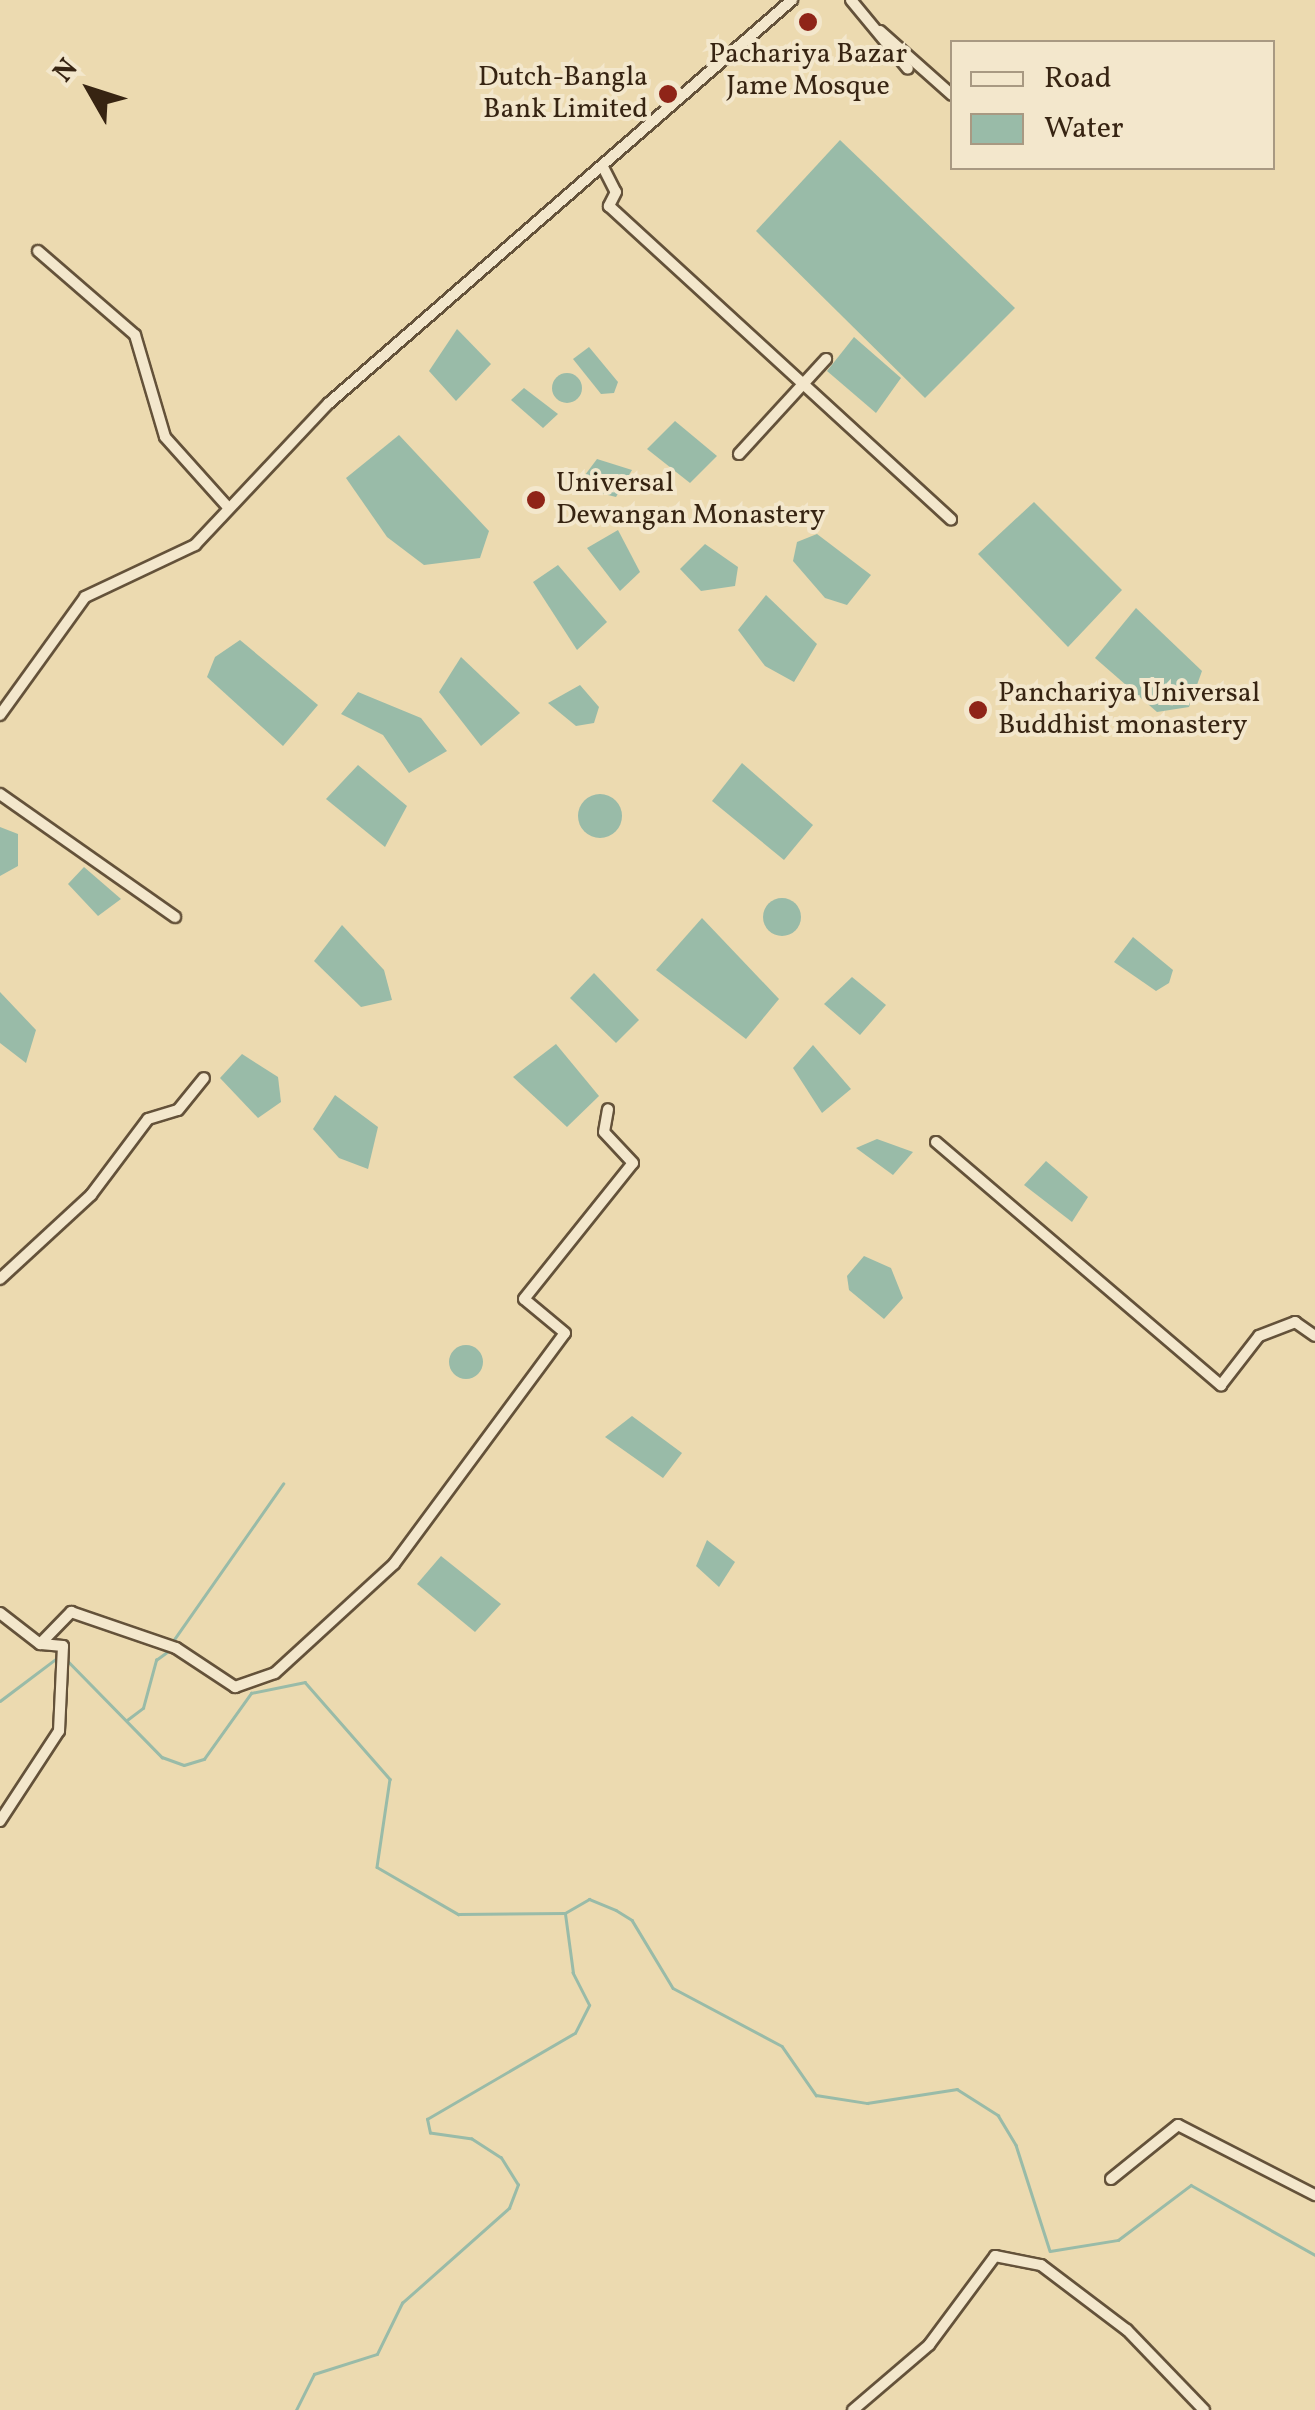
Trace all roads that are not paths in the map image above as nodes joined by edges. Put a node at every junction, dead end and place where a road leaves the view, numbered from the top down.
1 (792, 0) edge
2 (851, 0) edge
3 (880, 31) junction
4 (908, 68) dead end
5 (950, 94) edge
6 (603, 167) junction
7 (38, 251) dead end
8 (826, 360) dead end
9 (807, 384) junction
10 (739, 454) dead end
11 (226, 506) junction
12 (951, 520) dead end
13 (0, 715) edge
14 (0, 794) edge
15 (175, 917) dead end
16 (204, 1078) dead end
17 (608, 1109) dead end
18 (936, 1142) dead end
19 (0, 1278) edge
20 (1315, 1336) edge
21 (0, 1613) edge
22 (40, 1644) junction
23 (0, 1821) edge
24 (1110, 2180) dead end
25 (1315, 2196) edge
26 (853, 2410) edge
27 (1204, 2410) edge

1 - 6 street
2 - 3 street
3 - 4 street
3 - 5 street
6 - 9 street
6 - 11 street
7 - 11 street
8 - 9 street
9 - 10 street
9 - 12 street
11 - 13 street
14 - 15 street
16 - 19 street
17 - 22 street
18 - 20 street
21 - 22 street
22 - 23 street
24 - 25 street
26 - 27 street

